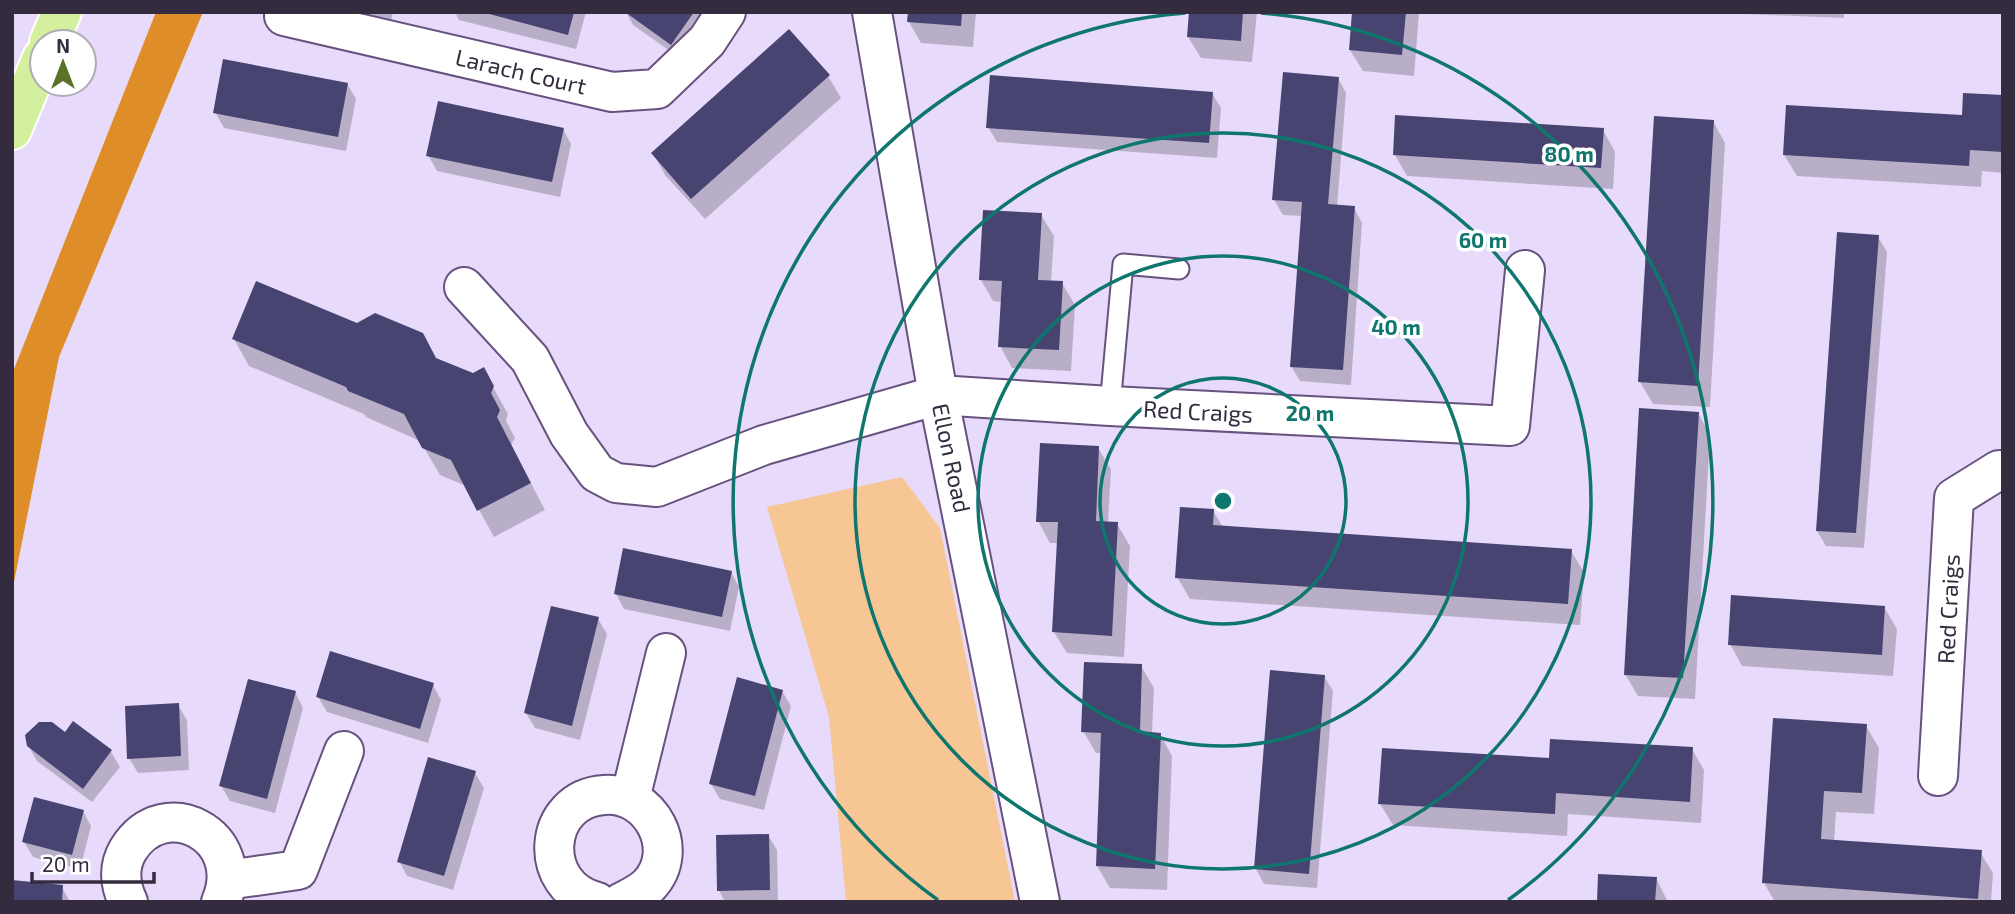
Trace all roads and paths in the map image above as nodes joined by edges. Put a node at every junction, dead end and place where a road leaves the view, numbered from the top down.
1 (726, 12) edge
2 (872, 12) edge
3 (284, 16) dead end
4 (28, 92) edge
5 (12, 130) edge
6 (1179, 269) dead end
7 (1525, 270) dead end
8 (464, 287) dead end
9 (939, 395) junction
10 (1110, 406) junction
11 (2003, 470) edge
12 (666, 653) dead end
13 (344, 751) dead end
14 (1938, 776) dead end
15 (630, 799) junction
16 (224, 891) edge
17 (633, 900) edge
18 (128, 902) edge
19 (597, 902) edge
20 (1040, 902) edge

1 - 3 street, Larach Court
2 - 9 street, Ellon Road
4 - 5 main road
6 - 10 lane
7 - 10 street, Red Craigs
8 - 9 street, Red Craigs
9 - 10 street, Red Craigs
9 - 20 street, Ellon Road
11 - 14 street, Red Craigs
12 - 15 street
13 - 16 street
15 - 17 street
15 - 19 street
16 - 18 street

